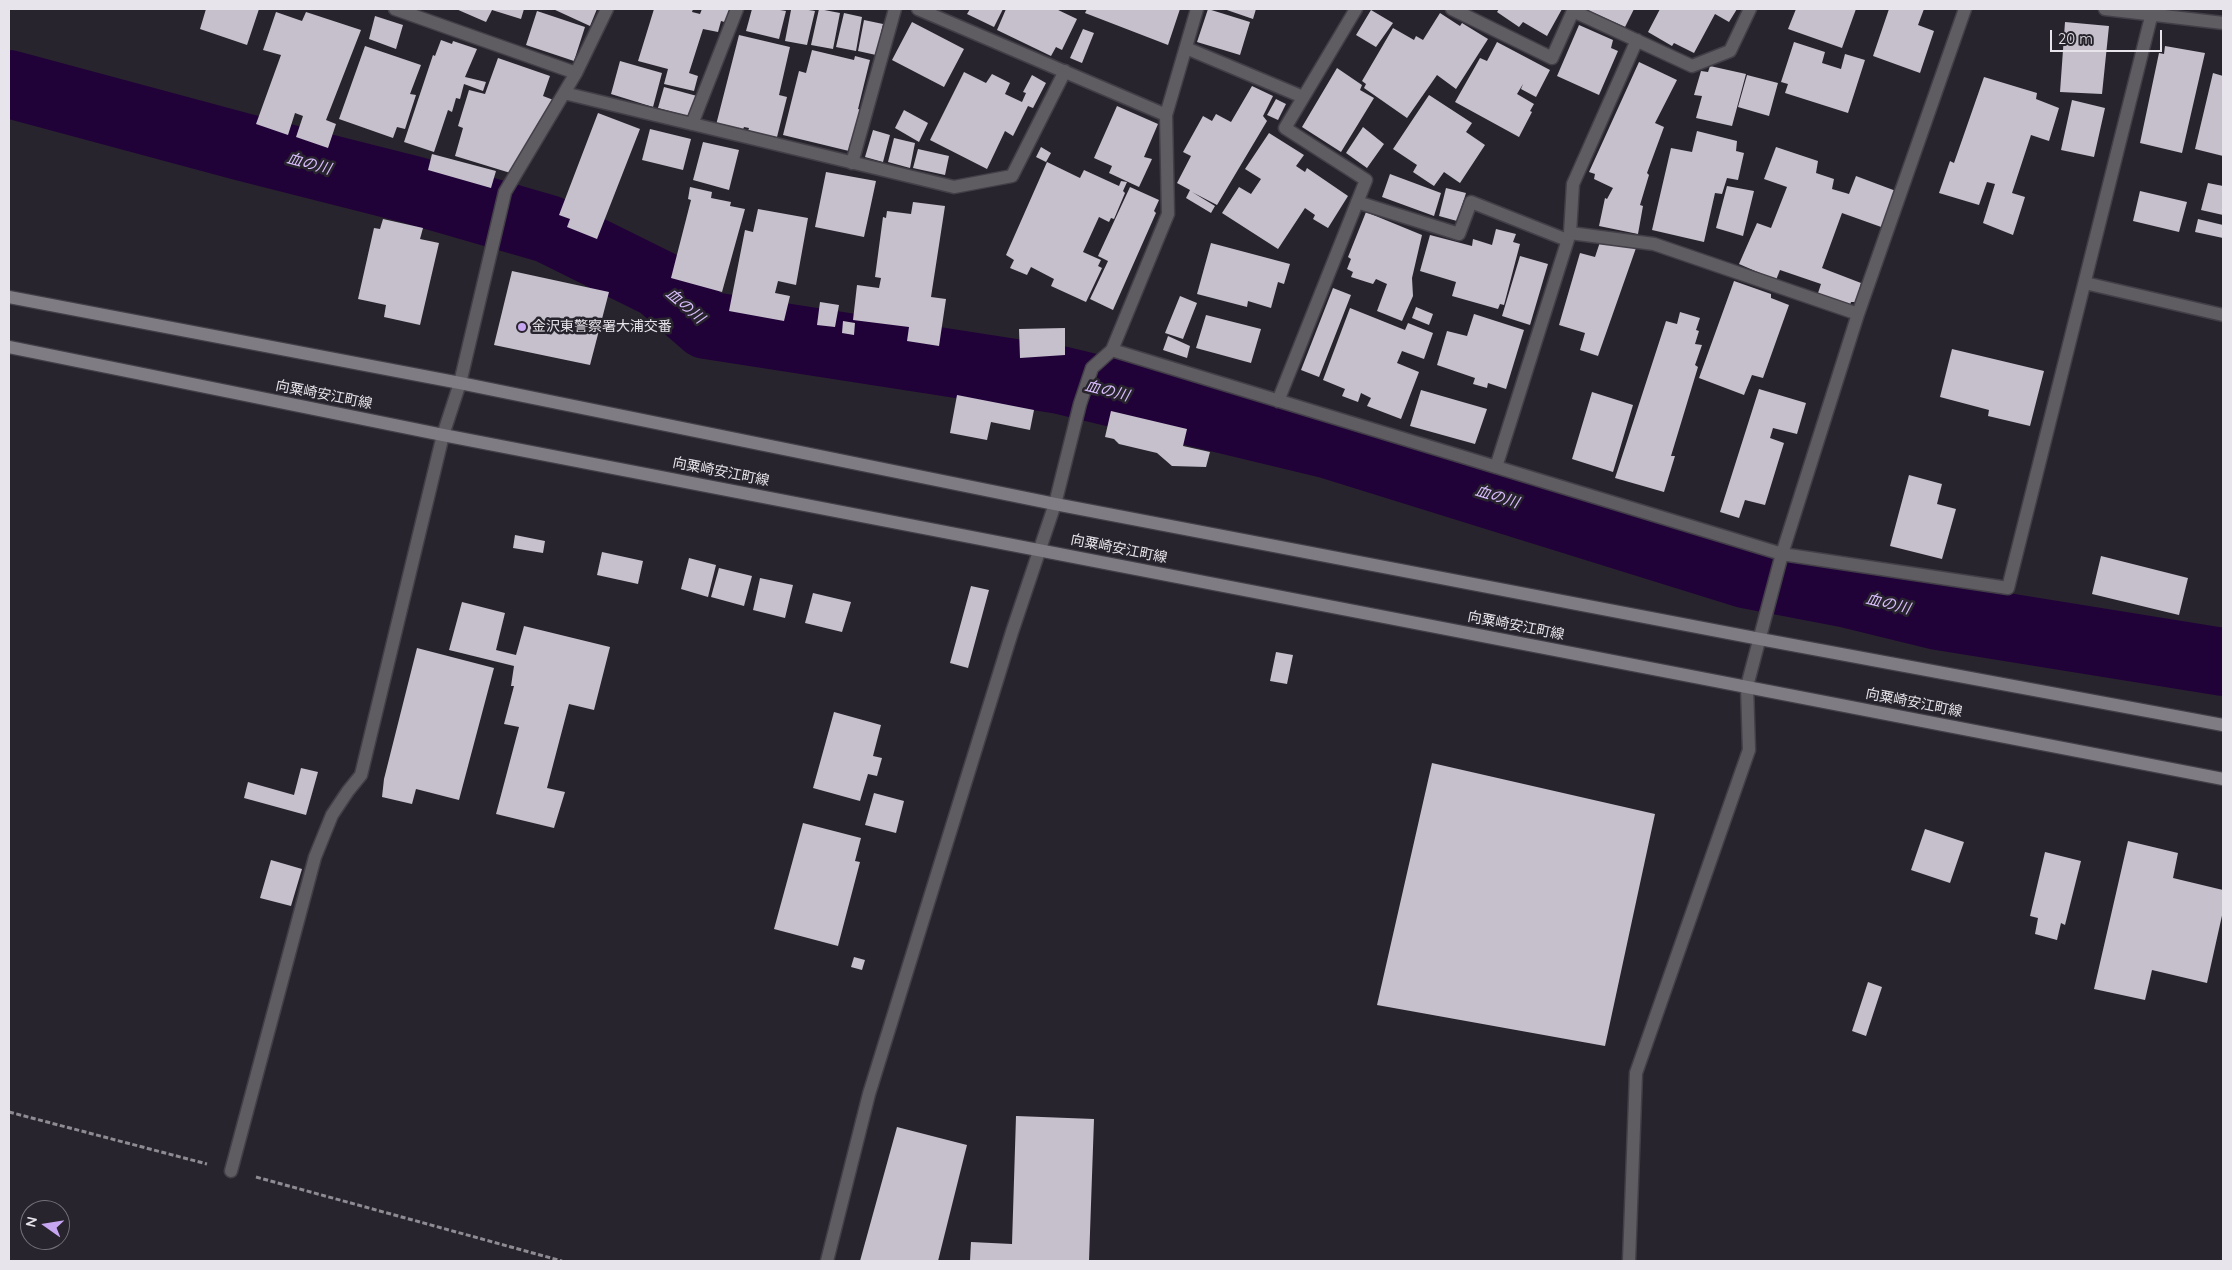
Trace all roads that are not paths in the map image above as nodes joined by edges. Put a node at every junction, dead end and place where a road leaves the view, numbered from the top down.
1 (395, 9) edge
2 (607, 9) edge
3 (737, 9) edge
4 (895, 9) edge
5 (918, 9) edge
6 (1197, 9) edge
7 (1356, 9) edge
8 (1452, 9) edge
9 (1750, 9) edge
10 (1965, 9) edge
11 (2105, 9) edge
12 (2153, 12) edge
13 (418, 13) edge
14 (2223, 23) edge
15 (1637, 40) junction
16 (1186, 48) junction
17 (1064, 71) junction
18 (576, 73) junction
19 (564, 93) junction
20 (1303, 97) junction
21 (1166, 115) junction
22 (692, 124) junction
23 (852, 163) junction
24 (1357, 202) junction
25 (1568, 237) junction
26 (2085, 283) junction
27 (9, 297) edge
28 (1858, 314) junction
29 (2223, 315) edge
30 (9, 347) edge
31 (1112, 350) junction
32 (460, 383) junction
33 (1278, 401) junction
34 (443, 435) junction
35 (1496, 467) junction
36 (1055, 504) junction
37 (1040, 549) junction
38 (1782, 555) junction
39 (1760, 638) junction
40 (1748, 686) junction
41 (2223, 725) edge
42 (2223, 779) edge
43 (231, 1170) road end
44 (827, 1261) edge
45 (1628, 1261) edge

1 - 13 street
2 - 18 street
3 - 22 street
4 - 23 street
5 - 17 street
6 - 16 street
7 - 20 street
8 - 15 street
9 - 15 street
10 - 28 street
11 - 12 street
12 - 14 street
12 - 26 street
13 - 18 street
15 - 25 street
16 - 20 street
16 - 21 street
17 - 21 street
17 - 23 street
18 - 19 street
19 - 22 street
19 - 32 street
20 - 24 street
21 - 31 street
22 - 23 street
24 - 25 street
24 - 33 street
25 - 28 street
25 - 35 street
26 - 29 street
26 - 38 street
27 - 32 main road
28 - 38 street
30 - 34 main road, 向粟崎安江町線
31 - 33 street
31 - 36 street
32 - 34 street
32 - 36 main road
33 - 35 street
34 - 37 main road, 向粟崎安江町線
34 - 43 street
35 - 38 street
36 - 37 street
36 - 39 main road
37 - 40 main road, 向粟崎安江町線
37 - 44 street
38 - 39 street
39 - 40 street
39 - 41 main road
40 - 42 main road, 向粟崎安江町線
40 - 45 street

